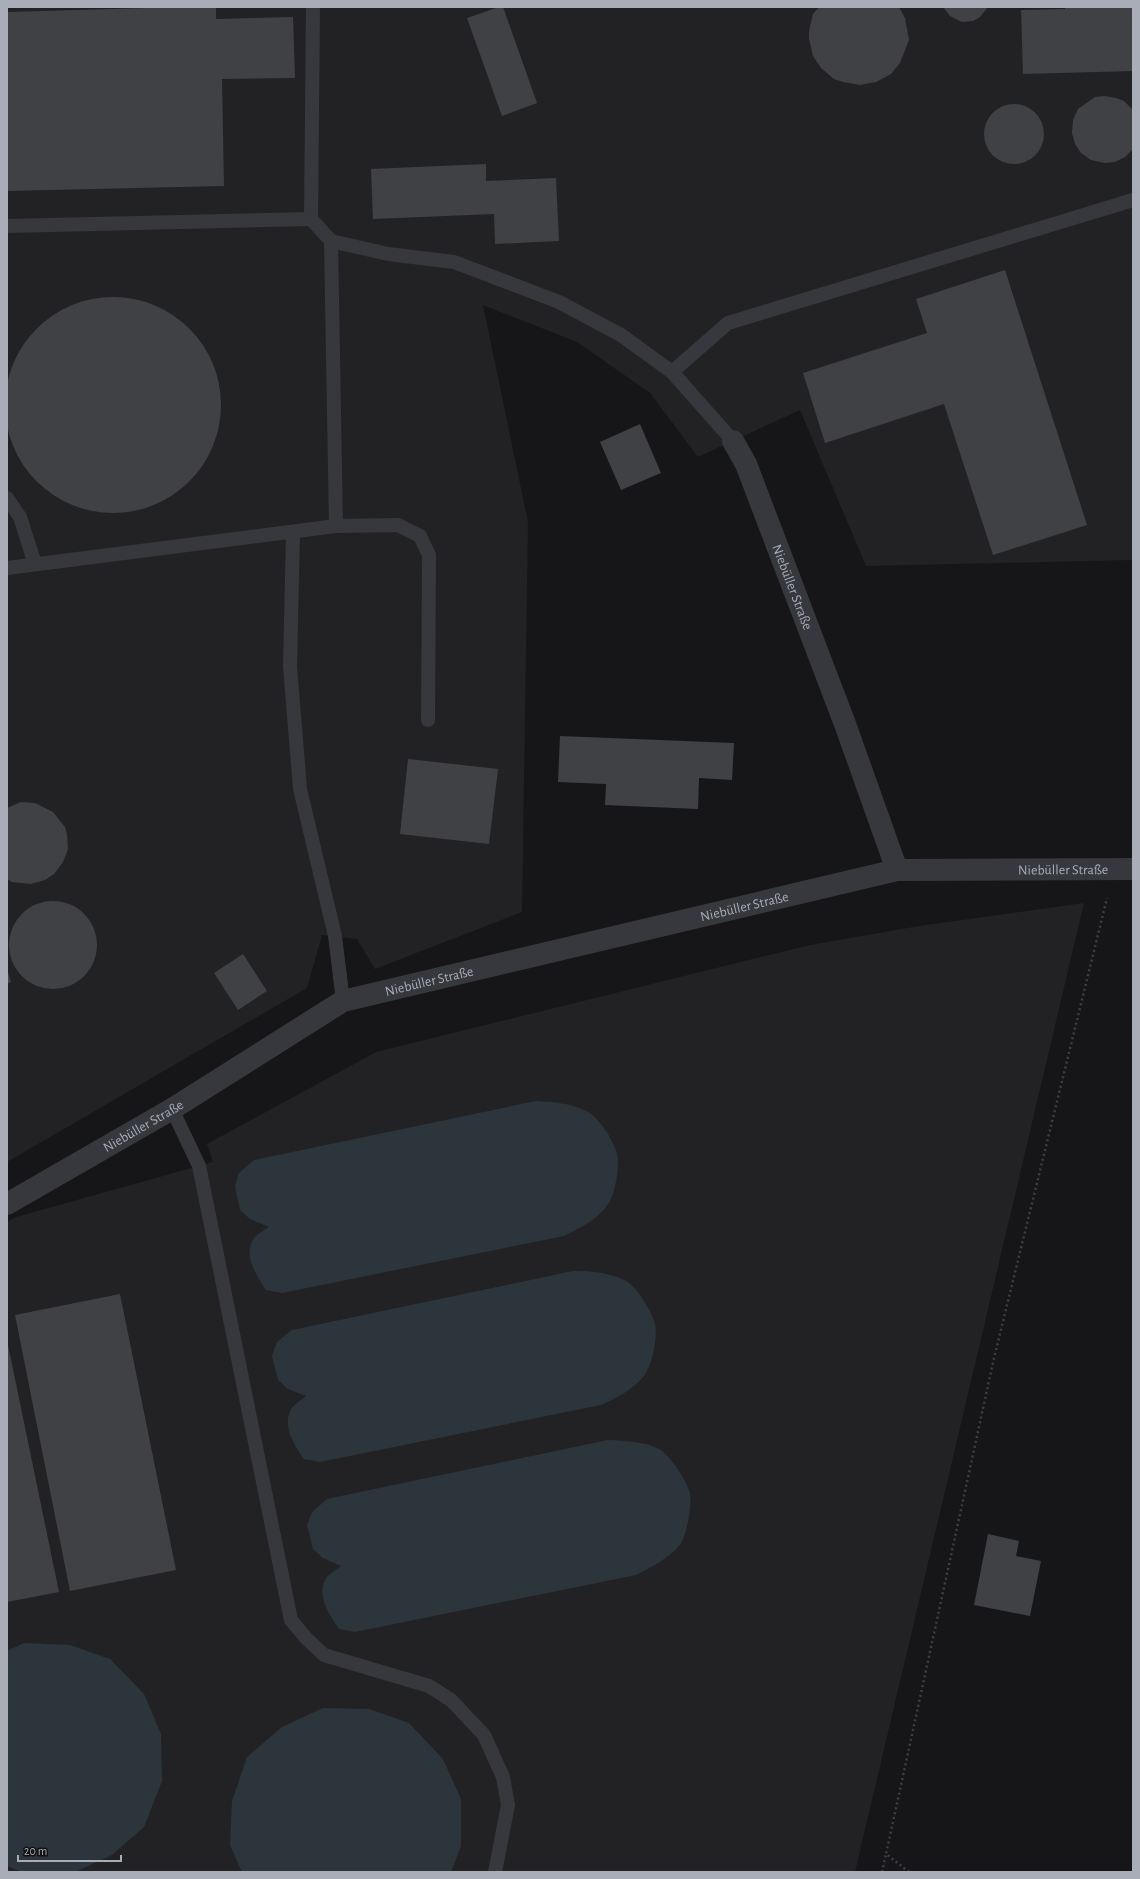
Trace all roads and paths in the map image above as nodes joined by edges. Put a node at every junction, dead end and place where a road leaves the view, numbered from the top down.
1 (313, 7) edge
2 (1133, 200) edge
3 (311, 219) junction
4 (7, 226) edge
5 (331, 241) junction
6 (672, 372) junction
7 (733, 442) joint
8 (7, 498) edge
9 (336, 526) junction
10 (293, 532) junction
11 (35, 564) junction
12 (7, 568) edge
13 (428, 720) dead end
14 (1124, 869) edge
15 (897, 870) junction
16 (343, 1001) junction
17 (172, 1108) junction
18 (7, 1204) edge
19 (886, 1854) junction
20 (494, 1872) edge
21 (882, 1872) edge
22 (909, 1872) edge

1 - 3 lane
2 - 6 lane
3 - 4 lane
3 - 5 lane
5 - 6 lane
5 - 9 lane
6 - 7 lane
7 - 15 street, Niebüller Straße
8 - 11 lane
9 - 10 lane
9 - 13 lane
10 - 11 lane
10 - 16 lane
11 - 12 lane
14 - 15 street, Niebüller Straße
14 - 19 path
15 - 16 street, Niebüller Straße
16 - 17 street, Niebüller Straße
17 - 18 street, Niebüller Straße
17 - 20 lane
19 - 21 path
19 - 22 path

